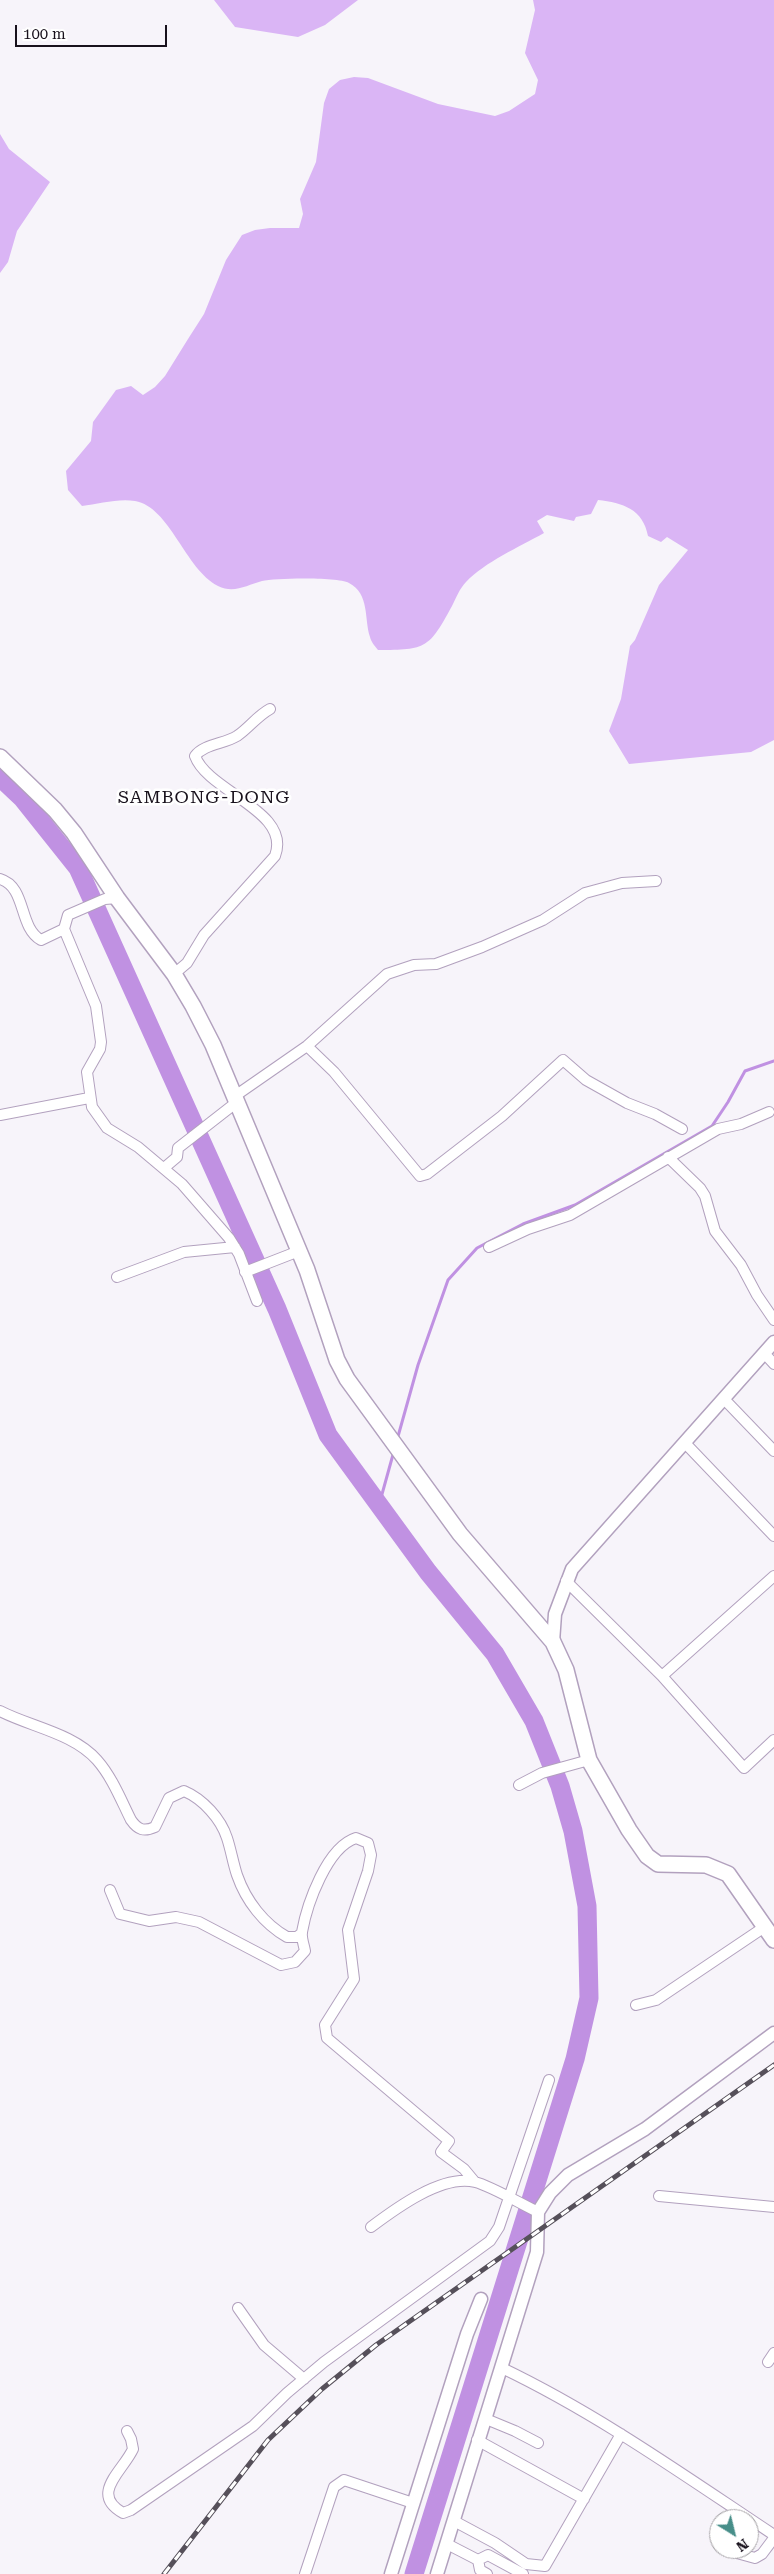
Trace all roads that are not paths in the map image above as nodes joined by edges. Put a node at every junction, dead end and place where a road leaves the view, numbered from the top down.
1 (270, 709) dead end
2 (0, 757) edge
3 (0, 880) edge
4 (656, 881) dead end
5 (111, 899) junction
6 (64, 929) junction
7 (174, 974) junction
8 (307, 1046) junction
9 (89, 1098) junction
10 (236, 1099) junction
11 (769, 1112) dead end
12 (0, 1114) edge
13 (682, 1129) dead end
14 (668, 1157) junction
15 (164, 1168) junction
16 (235, 1247) junction
17 (489, 1247) dead end
18 (299, 1251) junction
19 (247, 1272) junction
20 (117, 1277) dead end
21 (257, 1302) dead end
22 (774, 1320) edge
23 (774, 1342) edge
24 (764, 1353) junction
25 (774, 1364) edge
26 (724, 1399) junction
27 (684, 1442) junction
28 (774, 1452) edge
29 (774, 1536) edge
30 (774, 1576) edge
31 (566, 1581) junction
32 (553, 1642) junction
33 (662, 1676) junction
34 (0, 1711) edge
35 (774, 1740) edge
36 (590, 1760) junction
37 (519, 1785) dead end
38 (110, 1890) dead end
39 (770, 1923) edge
40 (302, 1932) junction
41 (774, 1940) edge
42 (636, 2004) dead end
43 (774, 2034) edge
44 (549, 2080) dead end
45 (474, 2181) junction
46 (659, 2196) dead end
47 (511, 2199) junction
48 (774, 2207) edge
49 (534, 2210) junction
50 (371, 2227) dead end
51 (481, 2299) dead end
52 (238, 2308) dead end
53 (502, 2368) junction
54 (304, 2379) junction
55 (486, 2419) junction
56 (127, 2431) dead end
57 (621, 2434) junction
58 (477, 2440) junction
59 (538, 2443) dead end
60 (584, 2499) junction
61 (414, 2503) junction
62 (454, 2521) junction
63 (774, 2537) edge
64 (447, 2544) junction
65 (759, 2556) edge
66 (478, 2560) junction
67 (305, 2574) edge
68 (391, 2574) edge
69 (437, 2574) edge
70 (487, 2574) edge
71 (523, 2574) edge

1 - 7 street
2 - 5 main road
3 - 6 street
4 - 8 street
5 - 6 street
5 - 7 main road
6 - 9 street
7 - 10 main road
8 - 10 street
8 - 13 street
9 - 12 street
9 - 15 street
10 - 15 street
10 - 18 main road
11 - 14 street
14 - 17 street
14 - 22 street
15 - 16 street
16 - 19 street
16 - 20 street
18 - 19 street
18 - 32 main road
19 - 21 street
23 - 24 street
24 - 25 street
24 - 26 street
26 - 27 street
26 - 28 street
27 - 29 street
27 - 31 street
30 - 33 street
31 - 32 street
31 - 33 street
32 - 36 main road
33 - 35 street
34 - 40 street
36 - 37 street
36 - 39 main road
38 - 40 street
39 - 41 main road
39 - 42 street
40 - 45 street
43 - 49 street
44 - 47 street
45 - 47 street
45 - 50 street
46 - 48 street
47 - 49 street
47 - 54 street
49 - 53 street
51 - 61 street
52 - 54 street
53 - 55 street
53 - 57 street
54 - 56 street
55 - 58 street
55 - 59 street
57 - 60 street
57 - 63 street
58 - 60 street
58 - 62 street
60 - 62 street
61 - 67 street
61 - 68 street
62 - 64 street
63 - 65 street
64 - 66 street
64 - 69 street
66 - 70 street
66 - 71 street

